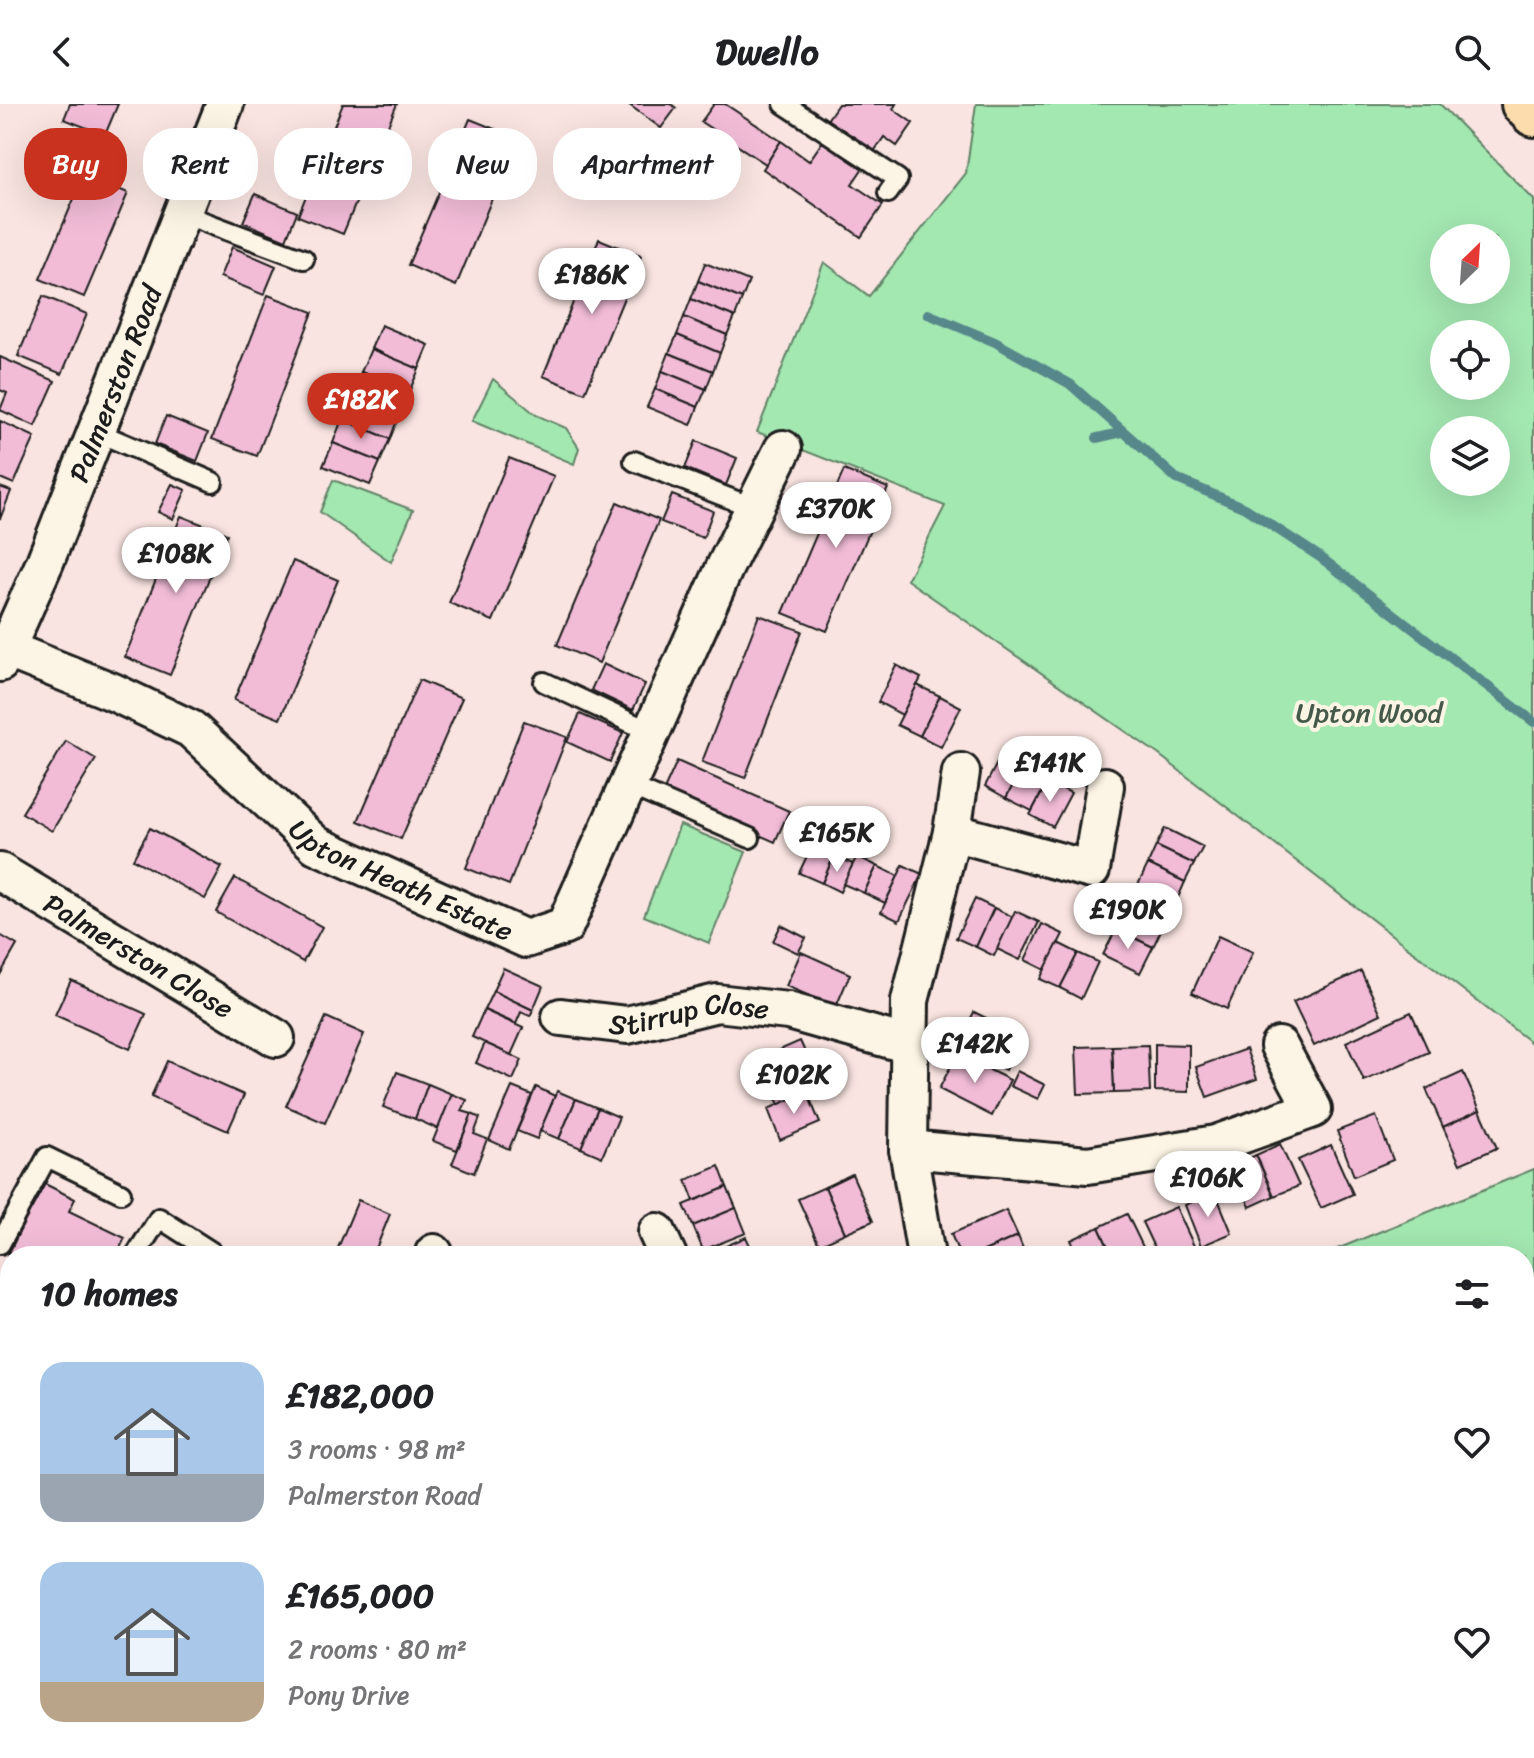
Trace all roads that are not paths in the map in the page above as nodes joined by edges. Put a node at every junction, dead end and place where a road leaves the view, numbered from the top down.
1 (225, 104) edge
2 (784, 104) edge
3 (1524, 104) edge
4 (1534, 114) edge
5 (888, 193) dead end
6 (183, 214) junction
7 (304, 259) dead end
8 (97, 432) junction
9 (783, 449) dead end
10 (634, 461) dead end
11 (213, 482) dead end
12 (754, 508) junction
13 (3, 656) edge
14 (544, 682) dead end
15 (651, 732) junction
16 (961, 772) dead end
17 (628, 785) junction
18 (1105, 786) dead end
19 (952, 832) junction
20 (750, 838) dead end
21 (0, 872) edge
22 (561, 1017) dead end
23 (276, 1038) dead end
24 (909, 1045) junction
25 (1279, 1046) dead end
26 (908, 1149) junction
27 (121, 1193) dead end
28 (0, 1244) edge
29 (141, 1246) edge
30 (203, 1246) edge
31 (924, 1246) edge

1 - 6 street, Palmerston Road
2 - 5 lane
3 - 4 highway
6 - 7 lane
6 - 8 street, Palmerston Road
8 - 11 lane
8 - 13 street, Palmerston Road
9 - 12 street, Upton Heath Estate
10 - 12 lane
12 - 15 street, Upton Heath Estate
13 - 17 street, Upton Heath Estate
14 - 15 lane
15 - 17 street, Upton Heath Estate
16 - 19 street
17 - 20 lane
18 - 19 street
19 - 24 street
21 - 23 street, Palmerston Close
22 - 24 street, Stirrup Close
24 - 26 street
25 - 26 street
26 - 31 street
27 - 28 lane
29 - 30 lane

